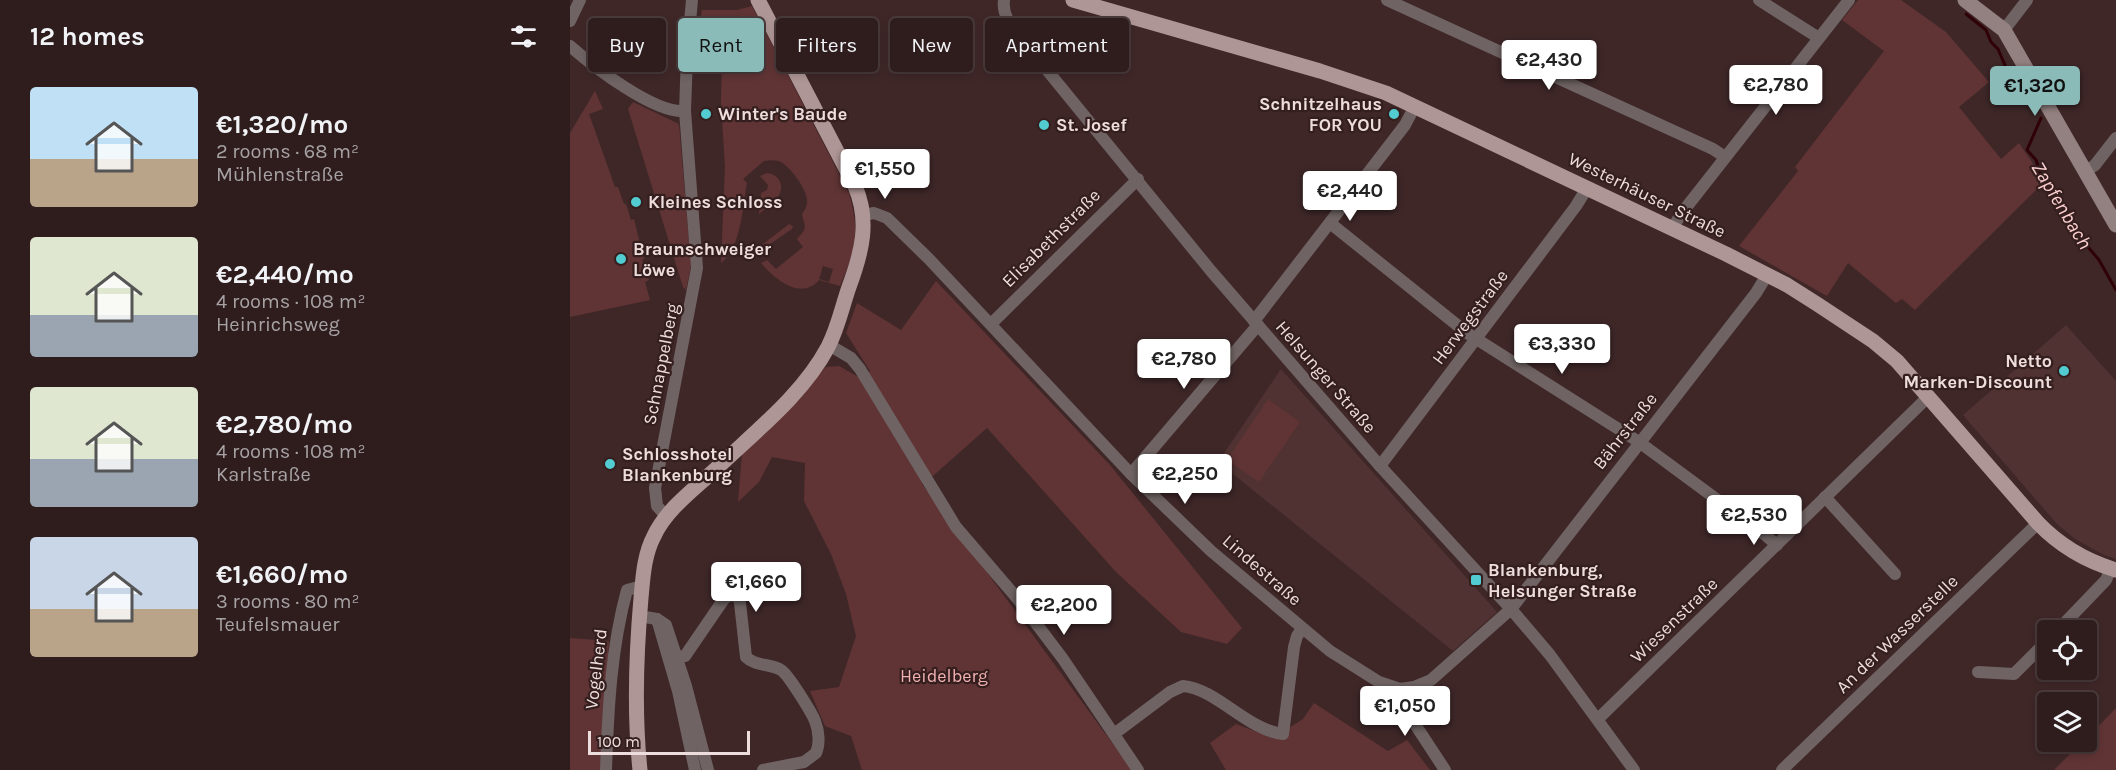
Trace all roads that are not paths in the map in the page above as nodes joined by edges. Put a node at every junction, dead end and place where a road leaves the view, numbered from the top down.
1 (580, 0) edge
2 (693, 0) edge
3 (758, 0) edge
4 (1004, 0) edge
5 (1073, 0) edge
6 (1387, 0) edge
7 (1760, 0) edge
8 (1849, 0) edge
9 (1965, 0) edge
10 (2028, 0) edge
11 (570, 21) edge
12 (2004, 30) junction
13 (1819, 38) junction
14 (570, 46) edge
15 (1415, 106) junction
16 (685, 111) junction
17 (2116, 138) edge
18 (1725, 157) junction
19 (2085, 172) junction
20 (1138, 179) junction
21 (1587, 188) junction
22 (863, 215) junction
23 (1330, 223) junction
24 (2116, 225) edge
25 (1672, 229) junction
26 (1767, 275) junction
27 (1256, 323) junction
28 (991, 324) junction
29 (1476, 339) junction
30 (829, 345) junction
31 (1929, 396) junction
32 (1639, 442) junction
33 (1380, 466) junction
34 (1131, 474) junction
35 (1825, 497) junction
36 (666, 516) junction
37 (2038, 523) junction
38 (1777, 545) junction
39 (2113, 569) edge
40 (1895, 574) dead end
41 (642, 586) junction
42 (1511, 609) junction
43 (639, 616) junction
44 (657, 619) junction
45 (2068, 620) edge
46 (1302, 629) junction
47 (2037, 651) edge
48 (678, 657) junction
49 (1978, 672) dead end
50 (1400, 690) junction
51 (1598, 719) junction
52 (1114, 734) junction
53 (606, 770) edge
54 (640, 770) edge
55 (695, 770) edge
56 (708, 770) edge
57 (763, 770) edge
58 (1138, 770) edge
59 (1445, 770) edge
60 (1634, 770) edge
61 (1782, 770) edge

1 - 11 street
2 - 16 street, Schnappelberg
3 - 22 main road
4 - 20 street, Helsunger Straße
5 - 15 main road, Westerhäuser Straße
6 - 18 street
7 - 13 street
8 - 13 street
9 - 12 street
10 - 12 street
12 - 19 street
13 - 18 street
14 - 16 street
15 - 21 main road, Westerhäuser Straße
15 - 23 street
16 - 36 street, Schnappelberg
17 - 19 street
18 - 25 street
19 - 24 street
20 - 27 street, Helsunger Straße
20 - 28 street, Elisabethstraße
21 - 25 main road, Westerhäuser Straße
21 - 29 street, Herwegstraße
22 - 28 street, Lindestraße
22 - 30 main road
23 - 27 street
23 - 29 street
25 - 26 main road, Westerhäuser Straße
26 - 31 main road, Westerhäuser Straße
26 - 32 street, Bährstraße
27 - 33 street, Helsunger Straße
27 - 34 street
28 - 34 street, Lindestraße
29 - 32 street
29 - 33 street, Herwegstraße
30 - 36 main road
30 - 52 street
31 - 35 street, Wiesenstraße
31 - 37 main road, Westerhäuser Straße
32 - 38 street
32 - 42 street, Bährstraße
33 - 42 street, Helsunger Straße
34 - 46 street, Lindestraße
35 - 38 street, Wiesenstraße
35 - 40 street
36 - 41 main road
37 - 39 main road, Westerhäuser Straße
37 - 61 street, An der Wasserstelle
38 - 51 street, Wiesenstraße
39 - 45 street
41 - 43 main road
41 - 53 street, Vogelherd
42 - 50 street
42 - 51 street, Helsunger Straße
43 - 44 street
43 - 54 main road
44 - 48 street
44 - 55 street
46 - 50 street, Lindestraße
46 - 52 street
47 - 49 street
48 - 56 street
48 - 57 street
50 - 59 street
51 - 60 street, Helsunger Straße
52 - 58 street

